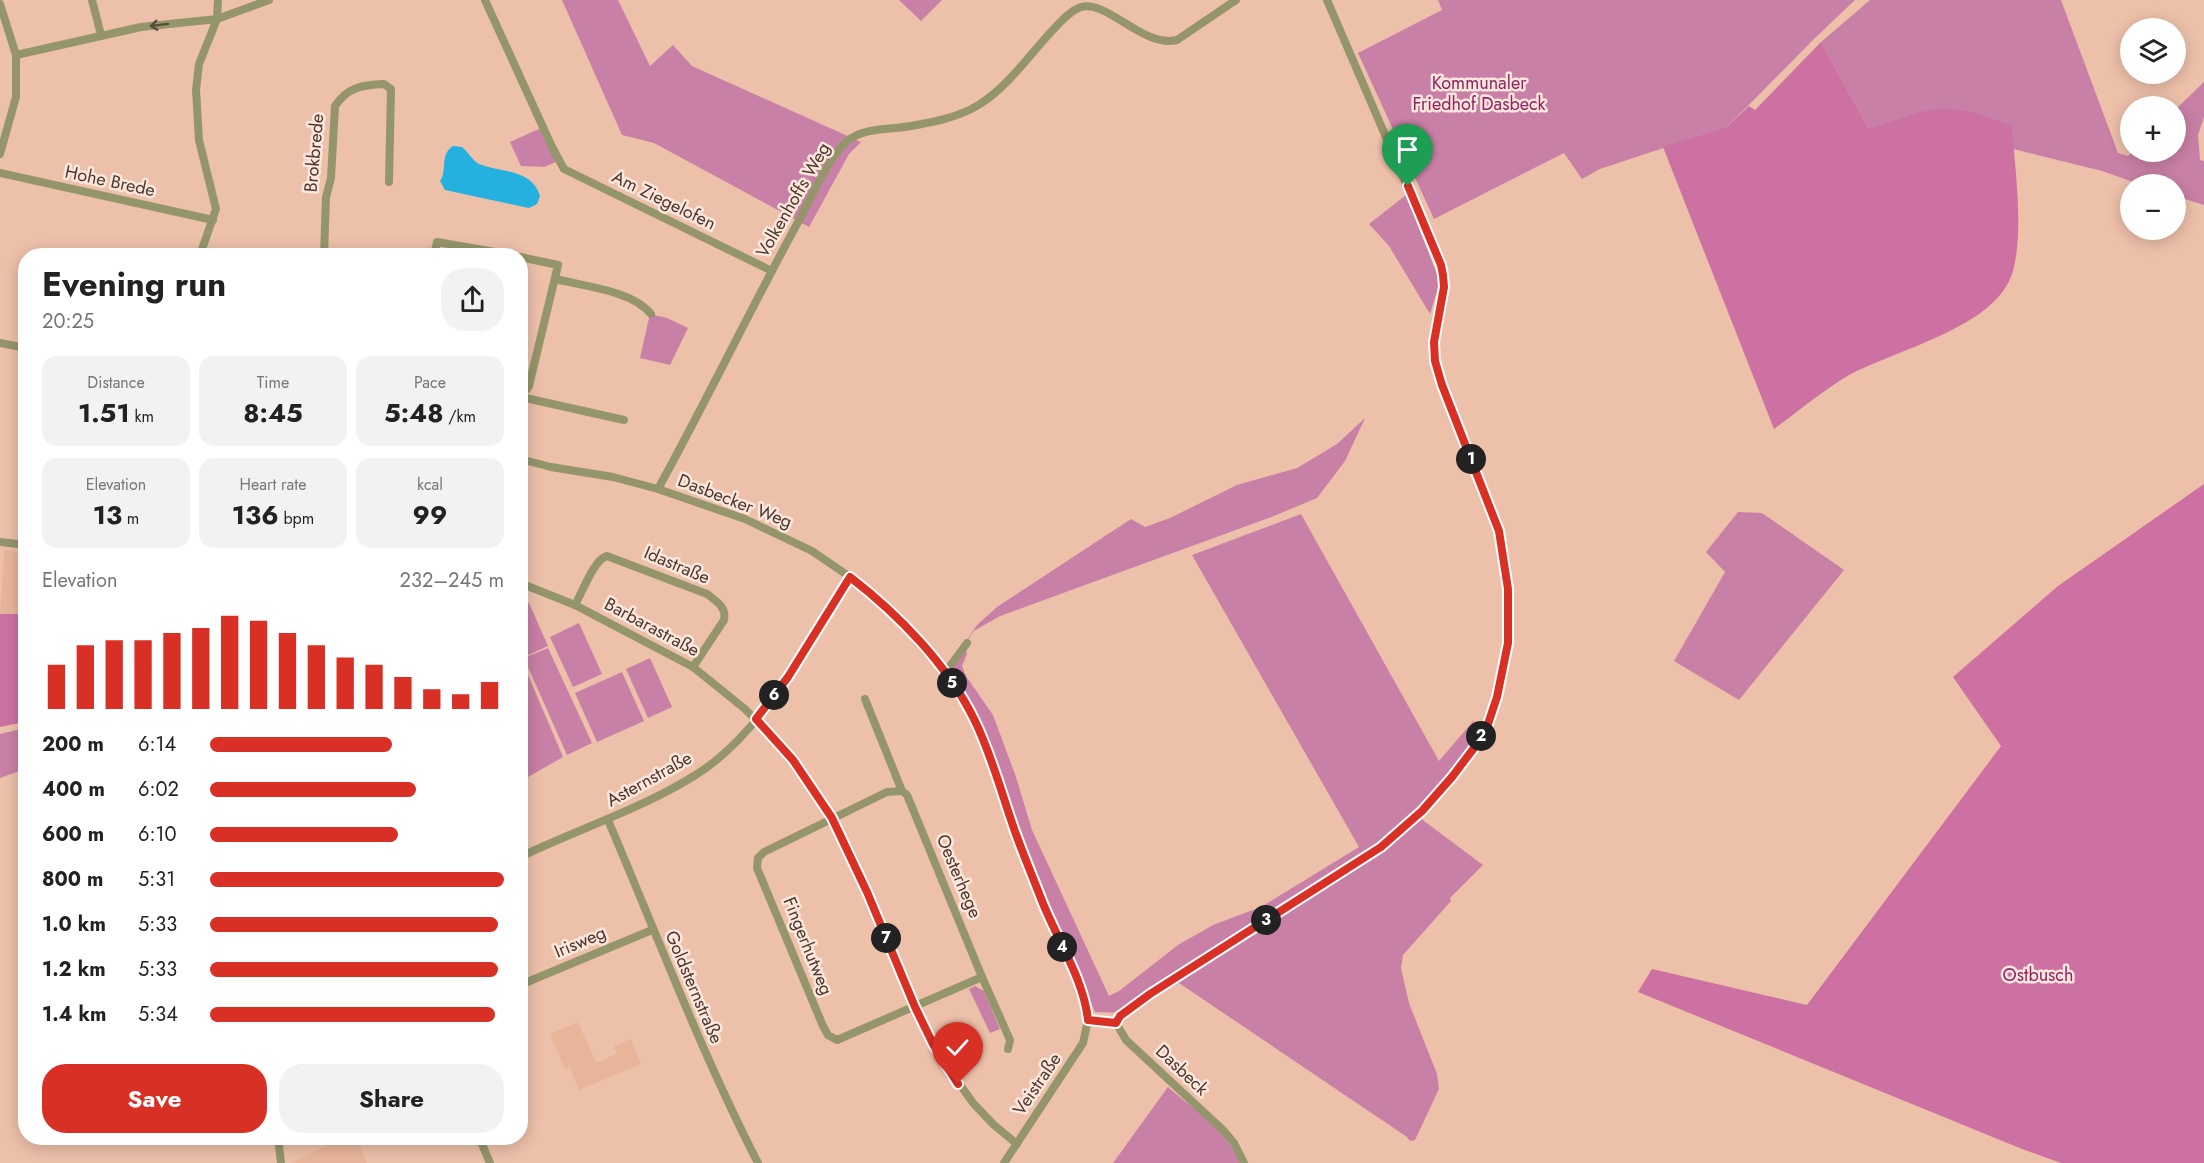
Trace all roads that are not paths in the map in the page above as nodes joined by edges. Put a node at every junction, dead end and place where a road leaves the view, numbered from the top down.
1 (92, 0) edge
2 (218, 0) edge
3 (269, 0) edge
4 (485, 0) edge
5 (1236, 0) edge
6 (1327, 0) edge
7 (0, 4) edge
8 (217, 19) junction
9 (101, 35) junction
10 (16, 55) junction
11 (0, 154) edge
12 (0, 173) edge
13 (389, 182) dead end
14 (213, 220) junction
15 (205, 248) edge
16 (324, 248) edge
17 (436, 248) edge
18 (474, 248) edge
19 (528, 259) edge
20 (772, 271) junction
21 (555, 279) junction
22 (651, 314) dead end
23 (0, 343) edge
24 (18, 346) edge
25 (528, 387) edge
26 (528, 399) edge
27 (624, 420) dead end
28 (528, 461) edge
29 (658, 489) junction
30 (0, 542) edge
31 (18, 544) edge
32 (850, 577) junction
33 (528, 586) edge
34 (575, 605) junction
35 (967, 643) dead end
36 (693, 667) junction
37 (945, 673) junction
38 (864, 699) dead end
39 (756, 719) junction
40 (902, 791) junction
41 (832, 818) junction
42 (608, 820) junction
43 (528, 854) edge
44 (652, 930) junction
45 (982, 977) junction
46 (528, 983) edge
47 (915, 1007) junction
48 (1088, 1020) junction
49 (1116, 1023) junction
50 (1008, 1049) dead end
51 (1017, 1144) junction
52 (279, 1145) edge
53 (482, 1145) edge
54 (281, 1163) edge
55 (490, 1163) edge
56 (758, 1163) edge
57 (1004, 1163) edge
58 (1244, 1163) edge

1 - 9 street
2 - 8 street
3 - 8 street
4 - 20 street, Am Ziegelofen
5 - 20 street, Volkenhoffs Weg
6 - 49 street
7 - 10 street
8 -> 9 street
8 - 14 street
9 - 10 street
10 - 11 street
12 - 14 street, Hohe Brede
13 - 16 street, Brokbrede
14 - 15 street
17 - 18 street
19 - 21 street
20 - 29 street, Volkenhoffs Weg
21 - 22 street
21 - 25 street
23 - 24 street
26 - 27 street
28 - 29 street, Dasbecker Weg
29 - 32 street, Dasbecker Weg
30 - 31 street
32 - 37 street, Dasbecker Weg
32 - 39 street, Asternstraße
33 - 34 street, Barbarastraße
34 - 36 street, Barbarastraße
34 - 36 street, Idastraße
35 - 37 street
36 - 39 street, Barbarastraße
37 - 48 street, Dasbecker Weg
38 - 40 street, Oesterhege
39 - 41 street, Barbarastraße
39 - 42 street, Asternstraße
40 - 41 street
40 - 45 street, Oesterhege
41 - 47 street, Barbarastraße
41 - 47 street, Fingerhutweg
42 - 43 street, Asternstraße
42 - 44 street, Goldsternstraße
44 - 46 street, Irisweg
44 - 56 street, Goldsternstraße
45 - 47 street
45 - 50 street, Oesterhege
47 - 51 street, Barbarastraße
48 - 49 street
48 - 51 street, Veistraße
49 - 58 street, Dasbeck
51 - 57 street, Veistraße
52 - 54 street
53 - 55 street

